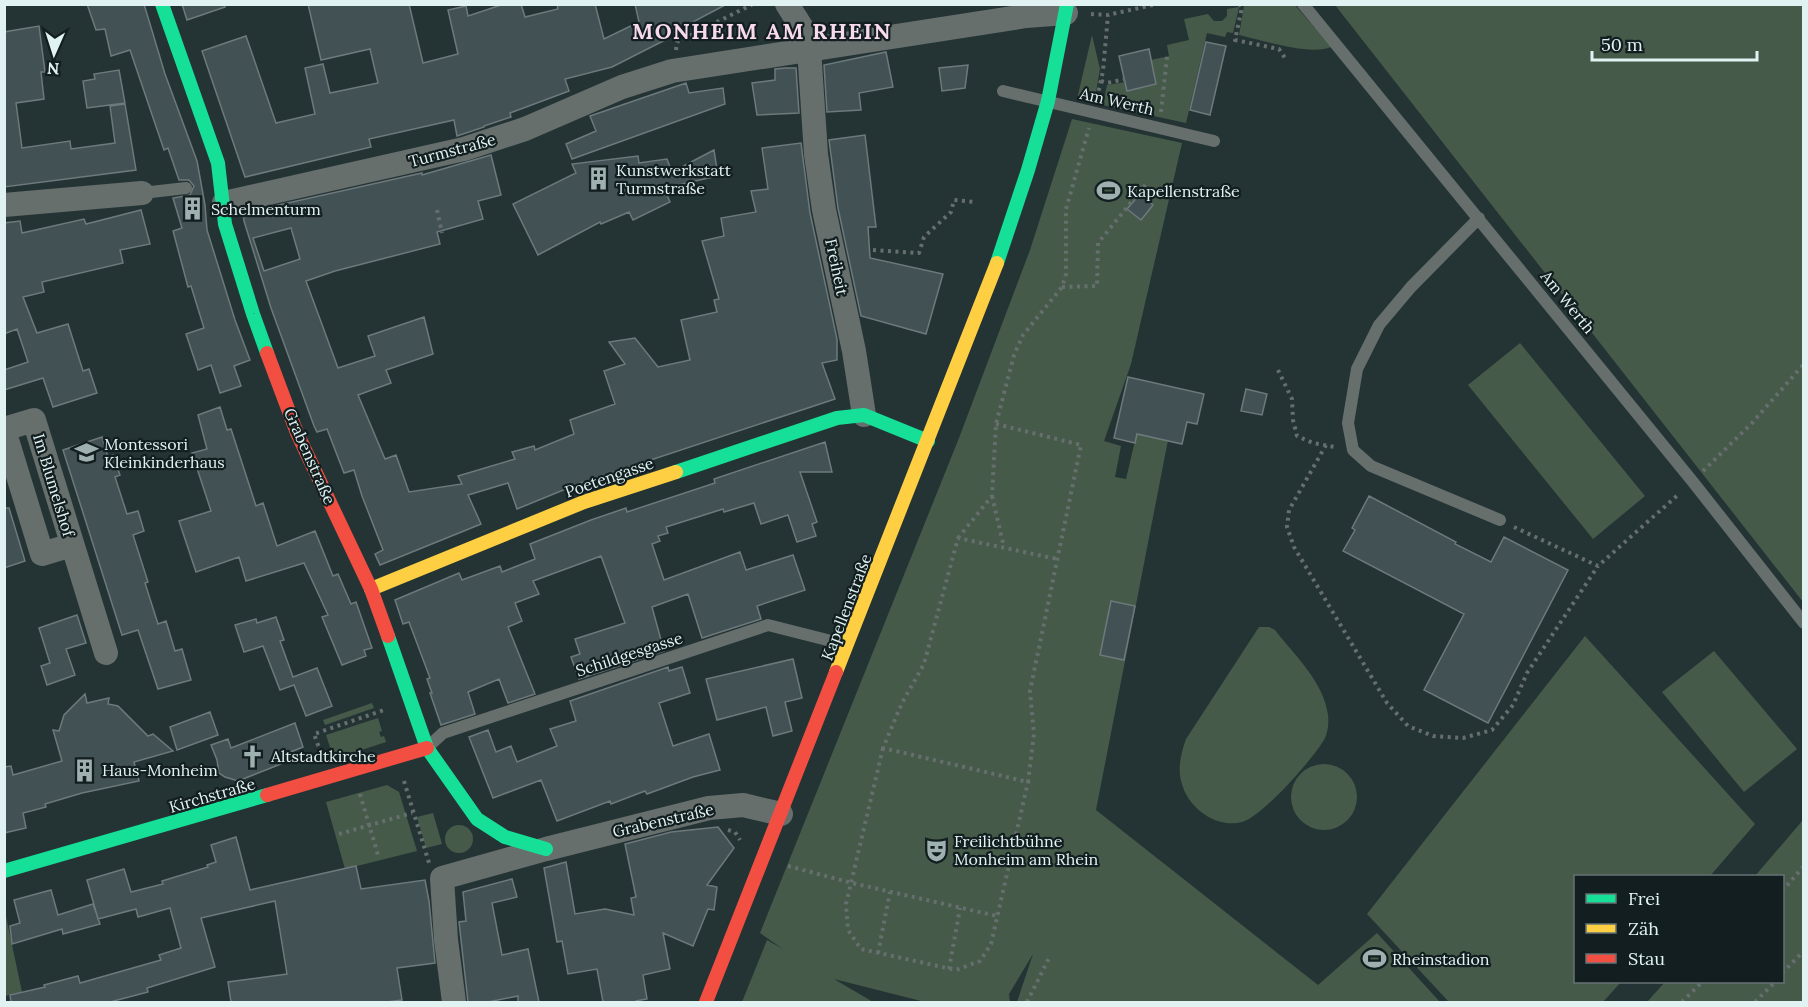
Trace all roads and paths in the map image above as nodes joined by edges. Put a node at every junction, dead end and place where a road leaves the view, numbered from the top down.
1 (162, 4) edge
2 (753, 4) edge
3 (787, 4) edge
4 (1157, 4) edge
5 (1239, 4) edge
6 (1303, 4) edge
7 (1067, 9) edge
8 (1108, 15) junction
9 (809, 49) junction
10 (1167, 57) dead end
11 (1285, 58) dead end
12 (672, 71) junction
13 (1125, 79) dead end
14 (1101, 81) junction
15 (1003, 91) dead end
16 (1048, 101) junction
17 (1094, 112) junction
18 (1158, 128) junction
19 (1214, 141) dead end
20 (1147, 183) dead end
21 (186, 188) dead end
22 (219, 188) junction
23 (142, 193) joint
24 (974, 201) dead end
25 (4, 205) edge
26 (437, 210) dead end
27 (1479, 218) junction
28 (442, 233) dead end
29 (873, 250) dead end
30 (1062, 286) junction
31 (1803, 364) edge
32 (1278, 369) dead end
33 (864, 415) junction
34 (996, 424) junction
35 (4, 430) edge
36 (928, 441) junction
37 (1326, 446) junction
38 (1353, 450) junction
39 (1693, 482) junction
40 (14, 493) edge
41 (992, 496) junction
42 (1500, 520) joint
43 (958, 538) junction
44 (72, 545) junction
45 (1004, 547) junction
46 (1058, 559) junction
47 (1598, 566) junction
48 (371, 589) junction
49 (1803, 623) edge
50 (849, 645) junction
51 (106, 653) dead end
52 (411, 702) junction
53 (427, 748) junction
54 (883, 748) junction
55 (322, 756) dead end
56 (353, 770) junction
57 (402, 775) dead end
58 (1028, 782) junction
59 (412, 813) junction
60 (781, 814) junction
61 (370, 826) junction
62 (339, 834) dead end
63 (546, 849) junction
64 (378, 855) dead end
65 (763, 860) junction
66 (1803, 866) edge
67 (4, 871) edge
68 (442, 878) junction
69 (852, 883) junction
70 (1784, 889) edge
71 (890, 892) junction
72 (960, 908) junction
73 (997, 916) junction
74 (1803, 951) edge
75 (878, 953) junction
76 (1049, 958) dead end
77 (949, 969) junction
78 (1784, 971) edge
79 (1700, 983) edge
80 (1773, 983) edge
81 (454, 1002) edge
82 (706, 1002) edge
83 (1027, 1002) edge
84 (1682, 1002) edge
85 (1755, 1002) edge

1 - 22 street, Grabenstraße
2 - 12 path
3 - 9 street
4 - 8 path
5 - 11 path
6 - 27 lane, Am Werth
7 - 8 path
7 - 9 street, Turmstraße
7 - 16 street, Kapellenstraße
8 - 14 path
9 - 12 street, Turmstraße
9 - 33 street, Freiheit
10 - 18 path
12 - 22 street, Turmstraße
13 - 14 path
14 - 17 path
15 - 16 lane, Am Werth
16 - 17 lane, Am Werth
16 - 36 street, Kapellenstraße
17 - 18 lane, Am Werth
17 - 30 path
18 - 19 lane, Am Werth
20 - 30 path
21 - 23 lane
22 - 48 street, Grabenstraße
23 - 25 street
24 - 29 path
26 - 28 path
27 - 38 lane
27 - 39 lane, Am Werth
30 - 34 path
31 - 39 path
32 - 37 path
33 - 36 street
33 - 48 street, Poetengasse
34 - 41 path
34 - 46 path
35 - 40 street, Im Blumelshof
35 - 44 street, Im Blumelshof
36 - 50 street, Kapellenstraße
37 - 38 path
37 - 47 path
38 - 42 lane
39 - 47 path
39 - 49 lane, Am Werth
40 - 44 street, Im Blumelshof
41 - 43 path
41 - 45 path
42 - 47 path
43 - 45 path
43 - 54 path
44 - 51 street, Im Blumelshof
45 - 46 path
46 - 58 path
48 - 52 street, Grabenstraße
50 - 53 lane, Schildgesgasse
50 - 60 street, Kapellenstraße
52 - 53 street, Grabenstraße
52 - 55 path
53 - 56 street, Kirchstraße
53 - 63 street, Grabenstraße
54 - 58 path
54 - 69 path
56 - 61 path
56 - 67 street, Kirchstraße
57 - 59 path
58 - 73 path
59 - 61 path
59 - 68 path
60 - 63 street, Grabenstraße
60 - 65 street, Kapellenstraße
61 - 62 path
61 - 64 path
63 - 68 street, Grabenstraße
65 - 69 path
65 - 82 street, Kapellenstraße
66 - 70 path
68 - 81 street
69 - 71 path
69 - 75 path
71 - 72 path
71 - 75 path
72 - 73 path
72 - 77 path
73 - 77 path
74 - 78 path
75 - 77 path
76 - 83 path
79 - 84 path
80 - 85 path

